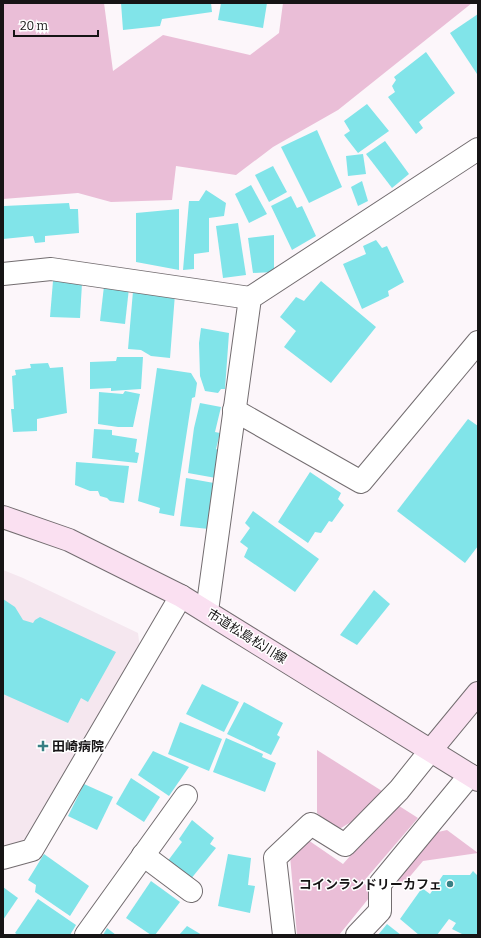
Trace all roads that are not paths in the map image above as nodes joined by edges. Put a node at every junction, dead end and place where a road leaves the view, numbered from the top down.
1 (478, 149) edge
2 (3, 274) edge
3 (250, 298) junction
4 (478, 342) edge
5 (234, 410) junction
6 (3, 517) edge
7 (182, 596) junction
8 (207, 611) junction
9 (478, 694) edge
10 (431, 750) junction
11 (475, 773) edge
12 (186, 796) dead end
13 (143, 855) junction
14 (3, 858) edge
15 (191, 891) dead end
16 (86, 935) edge
17 (284, 935) edge
18 (357, 935) edge

1 - 3 street
2 - 3 street
3 - 5 street
4 - 5 street
5 - 8 street
6 - 7 street, 市道松島松川線
7 - 8 street, 市道松島松川線
7 - 14 street
8 - 10 street, 市道松島松川線
9 - 10 street
10 - 11 street, 市道松島松川線
10 - 17 street
11 - 18 street
12 - 13 street
13 - 15 street
13 - 16 street

